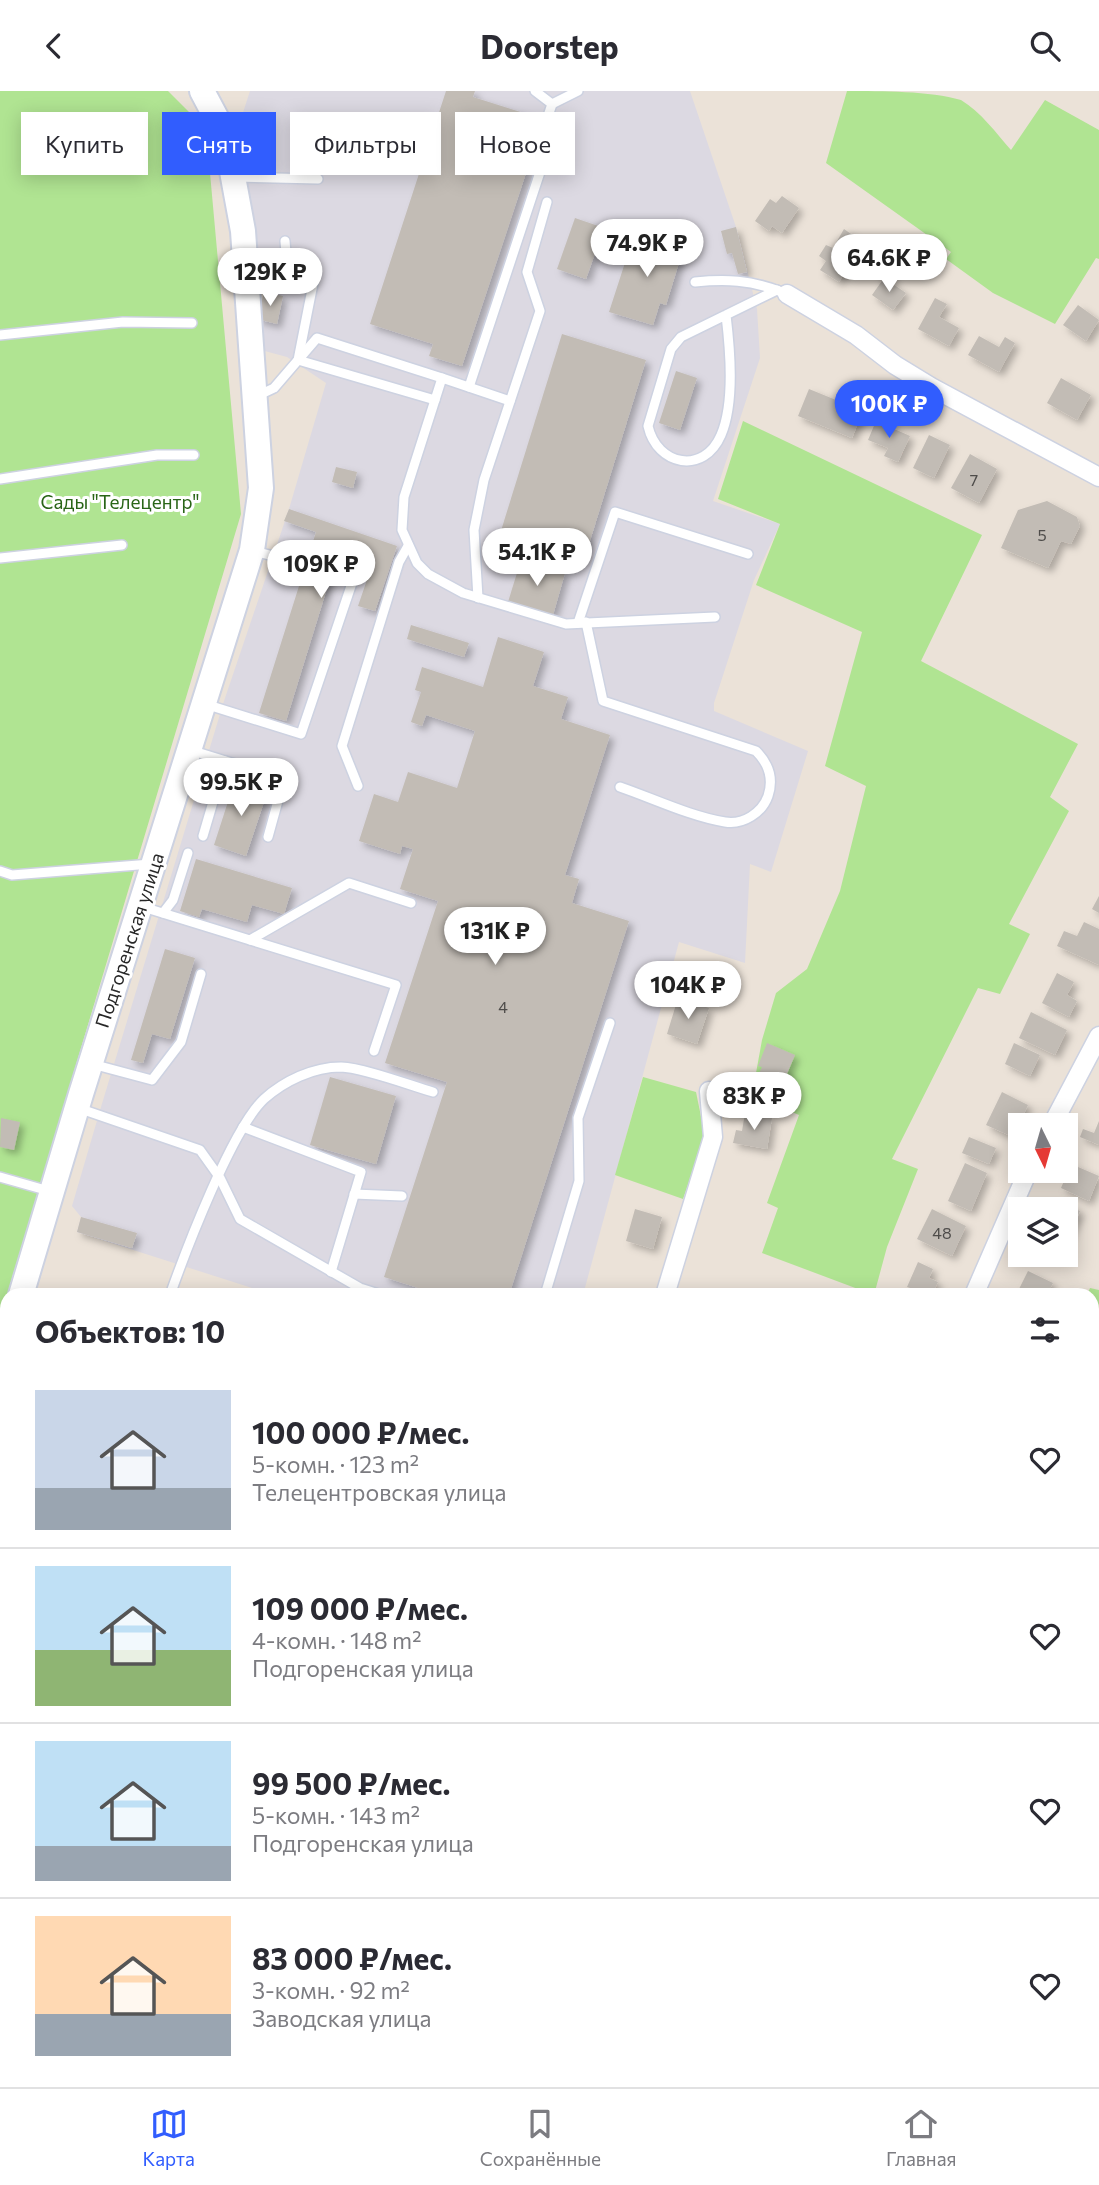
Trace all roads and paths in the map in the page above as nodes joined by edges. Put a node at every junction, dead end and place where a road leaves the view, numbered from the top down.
1 (535, 91) edge
2 (578, 91) edge
3 (209, 96) edge
4 (552, 104) junction
5 (233, 177) junction
6 (317, 179) dead end
7 (547, 202) dead end
8 (285, 241) dead end
9 (695, 282) dead end
10 (782, 292) junction
11 (726, 315) junction
12 (192, 323) dead end
13 (0, 335) edge
14 (299, 359) junction
15 (442, 378) junction
16 (469, 387) junction
17 (254, 398) junction
18 (435, 400) junction
19 (510, 401) junction
20 (194, 455) dead end
21 (1099, 477) edge
22 (0, 479) edge
23 (122, 545) dead end
24 (408, 546) junction
25 (252, 550) junction
26 (748, 554) dead end
27 (0, 558) edge
28 (297, 562) dead end
29 (352, 583) dead end
30 (478, 598) junction
31 (715, 617) dead end
32 (582, 622) junction
33 (205, 703) junction
34 (190, 750) junction
35 (225, 761) junction
36 (358, 786) dead end
37 (620, 787) dead end
38 (203, 836) dead end
39 (268, 838) dead end
40 (188, 853) dead end
41 (153, 864) junction
42 (0, 871) edge
43 (411, 903) dead end
44 (152, 909) junction
45 (250, 940) junction
46 (201, 975) dead end
47 (610, 1023) dead end
48 (1099, 1036) edge
49 (374, 1051) dead end
50 (90, 1064) junction
51 (709, 1091) dead end
52 (433, 1092) dead end
53 (76, 1108) junction
54 (1058, 1113) edge
55 (243, 1127) junction
56 (0, 1177) edge
57 (220, 1178) junction
58 (1023, 1183) edge
59 (51, 1192) junction
60 (354, 1194) junction
61 (402, 1196) dead end
62 (331, 1272) junction
63 (23, 1288) edge
64 (173, 1288) edge
65 (360, 1288) edge
66 (547, 1288) edge
67 (667, 1288) edge
68 (977, 1288) edge

1 - 4 lane
2 - 4 lane
3 - 5 street, Подгоренская улица
4 - 16 lane
5 - 6 lane
5 - 17 street, Подгоренская улица
7 - 19 lane
8 - 14 lane
9 - 10 lane
10 - 11 lane
10 - 21 street
11 - 11 lane
12 - 13 lane
14 - 15 lane
14 - 17 lane
14 - 18 lane
15 - 16 lane
15 - 18 lane
16 - 19 lane
17 - 25 street, Подгоренская улица
18 - 24 lane
19 - 30 lane
20 - 22 lane
23 - 27 lane
24 - 30 lane
24 - 36 lane
25 - 28 lane
25 - 33 street, Подгоренская улица
26 - 32 lane
29 - 33 lane
30 - 32 lane
31 - 32 lane
32 - 37 lane
33 - 34 street, Подгоренская улица
34 - 35 lane
34 - 41 street, Подгоренская улица
35 - 38 lane
35 - 39 lane
40 - 44 lane
41 - 42 lane
41 - 44 street, Подгоренская улица
43 - 45 lane
44 - 45 lane
44 - 50 street, Подгоренская улица
45 - 49 lane
46 - 50 lane
47 - 66 lane
48 - 54 street
50 - 53 street, Подгоренская улица
51 - 67 street
52 - 55 lane
53 - 57 lane
53 - 59 street, Подгоренская улица
55 - 57 lane
55 - 60 lane
56 - 59 lane
57 - 62 lane
57 - 64 lane
58 - 68 street
59 - 63 street, Подгоренская улица
60 - 61 lane
60 - 62 lane
62 - 65 lane

